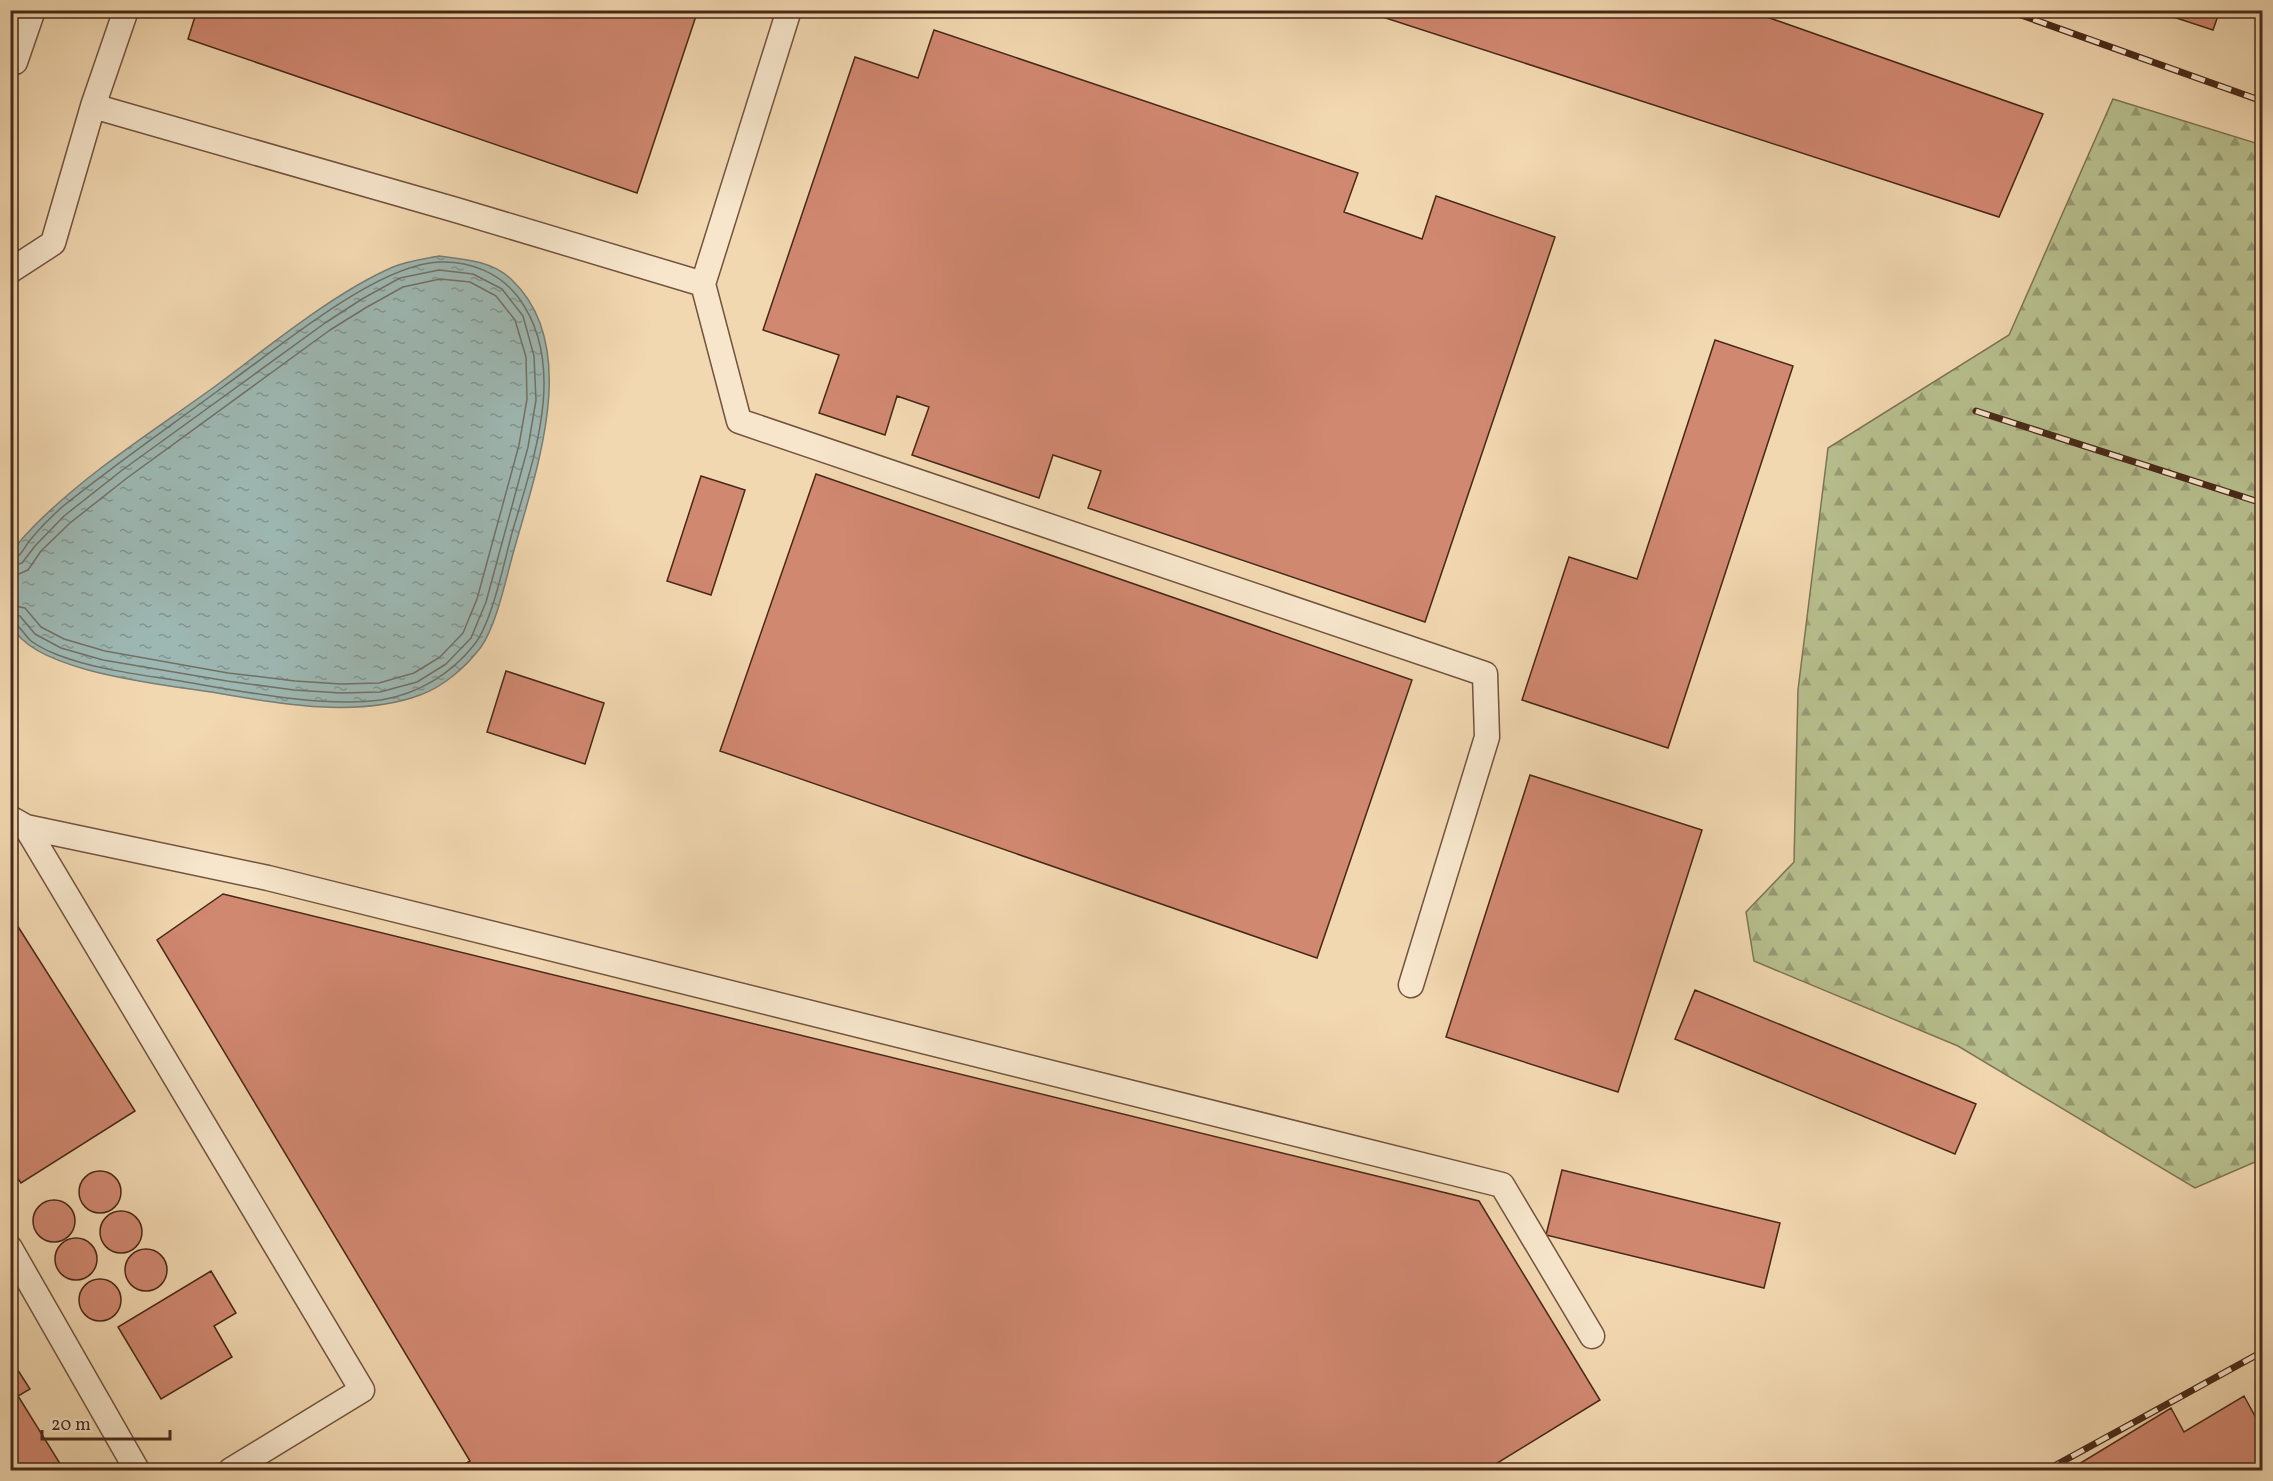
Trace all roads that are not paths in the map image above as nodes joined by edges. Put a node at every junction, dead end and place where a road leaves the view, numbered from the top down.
1 (33, 10) edge
2 (126, 10) edge
3 (789, 10) edge
4 (10, 60) edge
5 (93, 106) junction
6 (10, 271) edge
7 (703, 284) junction
8 (18, 822) edge
9 (1411, 985) dead end
10 (10, 1248) edge
11 (1592, 1336) dead end
12 (137, 1470) edge
13 (231, 1470) edge

1 - 4 lane
2 - 5 lane
3 - 7 lane
5 - 6 lane
5 - 7 lane
7 - 9 lane
8 - 11 lane
8 - 13 lane
10 - 12 lane

